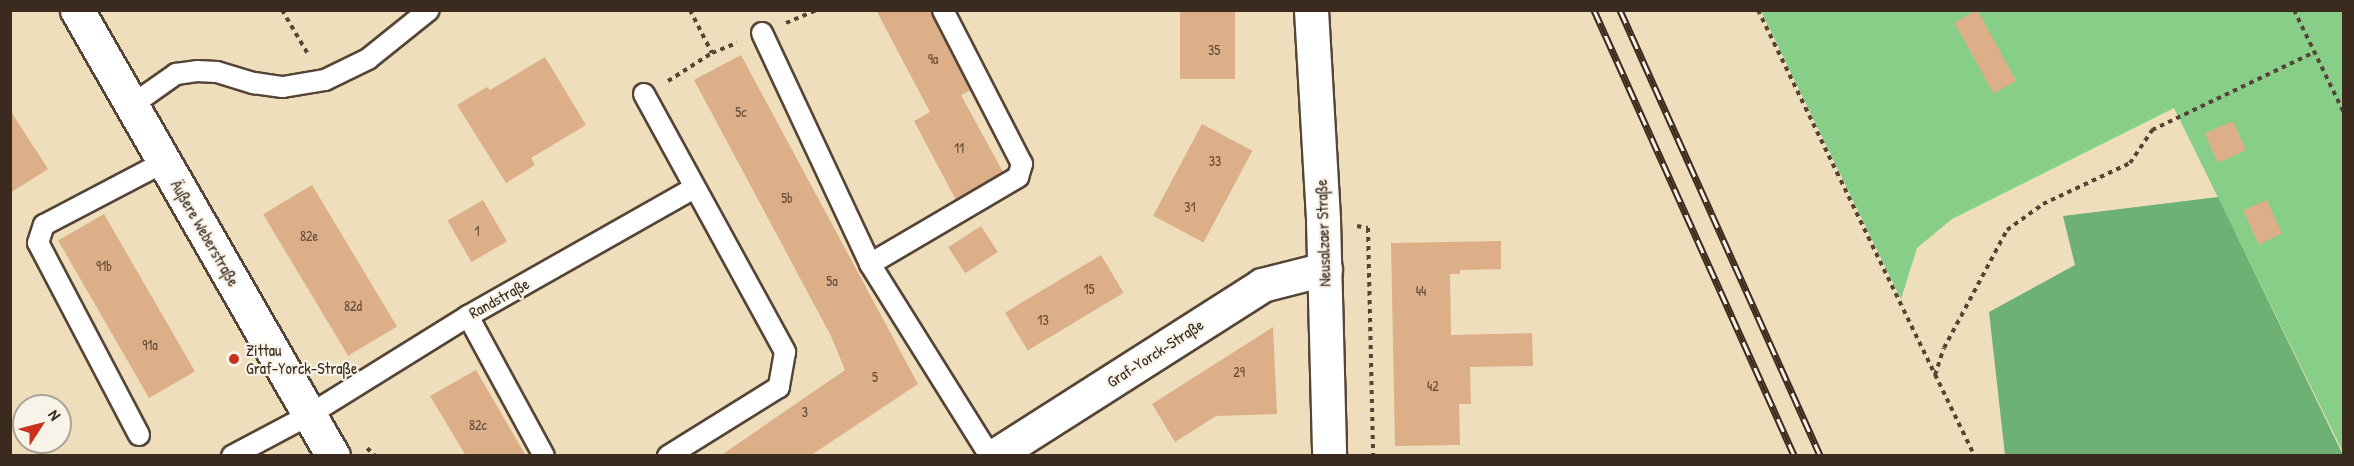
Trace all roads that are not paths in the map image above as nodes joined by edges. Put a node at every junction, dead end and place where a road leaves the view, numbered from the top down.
1 (77, 10) edge
2 (429, 10) edge
3 (943, 10) edge
4 (1311, 10) edge
5 (762, 33) road end
6 (644, 94) road end
7 (132, 105) junction
8 (164, 162) junction
9 (694, 188) junction
10 (870, 264) junction
11 (1325, 269) junction
12 (468, 316) junction
13 (309, 415) junction
14 (139, 435) dead end
15 (232, 456) edge
16 (333, 456) edge
17 (544, 456) edge
18 (668, 456) edge
19 (992, 456) edge
20 (1329, 456) edge

1 - 7 main road, Äußere Weberstraße
2 - 7 lane
3 - 10 lane
4 - 11 main road, Neusalzaer Straße
5 - 10 lane
6 - 9 lane
7 - 8 main road, Äußere Weberstraße
8 - 13 main road, Äußere Weberstraße
8 - 14 lane
9 - 12 lane, Randstraße
9 - 18 lane
10 - 19 lane
11 - 19 main road, Graf-Yorck-Straße
11 - 20 main road, Neusalzaer Straße
12 - 13 lane, Randstraße
12 - 17 lane
13 - 15 lane, Randstraße
13 - 16 main road, Äußere Weberstraße

